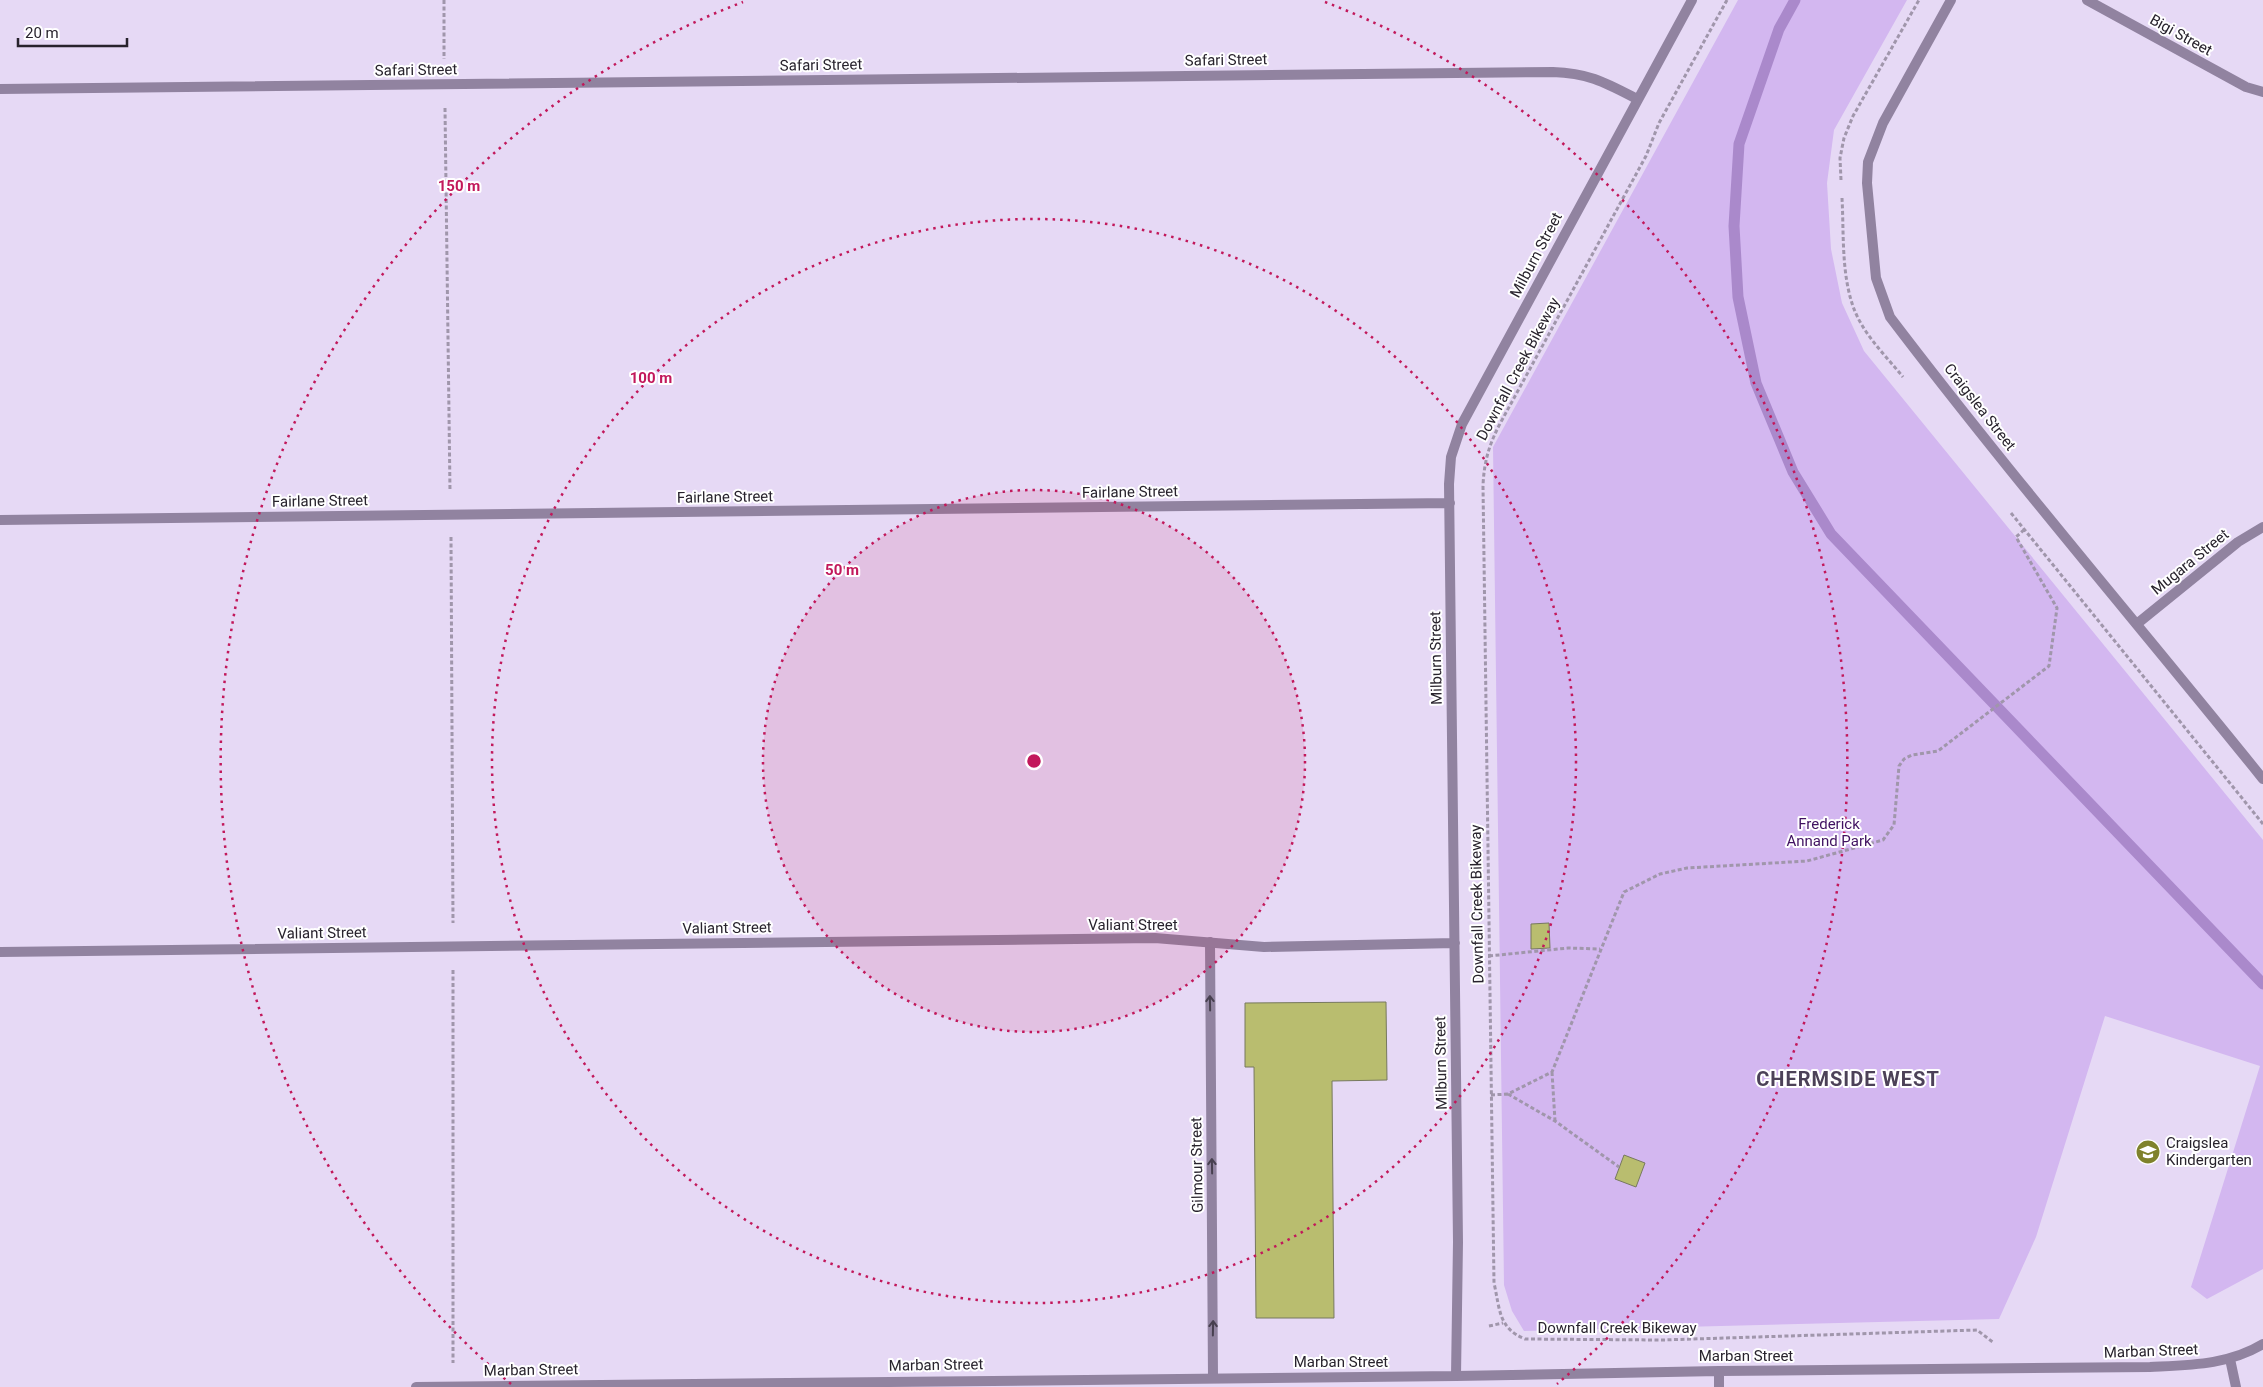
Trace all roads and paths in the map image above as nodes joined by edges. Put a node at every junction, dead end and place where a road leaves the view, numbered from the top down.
1 (444, 0) edge
2 (1692, 0) edge
3 (1727, 0) edge
4 (1951, 0) edge
5 (2087, 0) edge
6 (444, 63) dead end
7 (0, 89) edge
8 (2263, 92) edge
9 (1637, 99) junction
10 (445, 107) dead end
11 (450, 495) dead end
12 (1450, 503) junction
13 (2044, 512) junction
14 (0, 520) edge
15 (2263, 526) edge
16 (2024, 530) junction
17 (450, 536) dead end
18 (2138, 623) junction
19 (2263, 780) edge
20 (2263, 824) edge
21 (453, 925) dead end
22 (1210, 942) junction
23 (1455, 943) junction
24 (1600, 949) junction
25 (0, 952) edge
26 (1489, 956) junction
27 (453, 966) dead end
28 (1552, 1072) junction
29 (1508, 1094) junction
30 (1491, 1095) junction
31 (1555, 1122) junction
32 (1619, 1167) dead end
33 (1503, 1323) junction
34 (1489, 1326) dead end
35 (2263, 1344) edge
36 (2230, 1359) junction
37 (1719, 1370) junction
38 (2027, 1370) junction
39 (1456, 1376) junction
40 (1212, 1382) edge
41 (770, 1384) edge
42 (453, 1386) edge
43 (416, 1387) edge
44 (1719, 1387) edge
45 (2236, 1387) edge

1 - 6 path
2 - 9 street, Milburn Street
3 - 26 path, Downfall Creek Bikeway
4 - 13 street, Craigslea Street
5 - 8 street, Bigi Street
7 - 9 street, Safari Street
9 - 12 street, Milburn Street
10 - 11 path
12 - 14 street, Fairlane Street
12 - 23 street, Milburn Street
13 - 16 path
13 - 18 street, Craigslea Street
15 - 18 street, Mugara Street
16 - 20 path
16 - 24 path
17 - 21 path
18 - 19 street, Craigslea Street
22 - 23 street, Valiant Street
22 - 25 street, Valiant Street
40 -> 22 street, Gilmour Street
23 - 39 street, Milburn Street
24 - 26 path
24 - 28 path
26 - 30 path, Downfall Creek Bikeway
27 - 42 path
28 - 29 path
28 - 31 path
29 - 30 path
29 - 31 path
30 - 33 path, Downfall Creek Bikeway
31 - 32 path
33 - 34 path
33 - 38 path, Downfall Creek Bikeway
35 - 36 street, Marban Street
36 - 38 street, Marban Street
36 - 45 street
37 - 38 street, Marban Street
37 - 39 street, Marban Street
37 - 44 street
39 - 40 street, Marban Street
40 - 41 street, Marban Street
41 - 42 street, Marban Street
42 - 43 street, Marban Street

